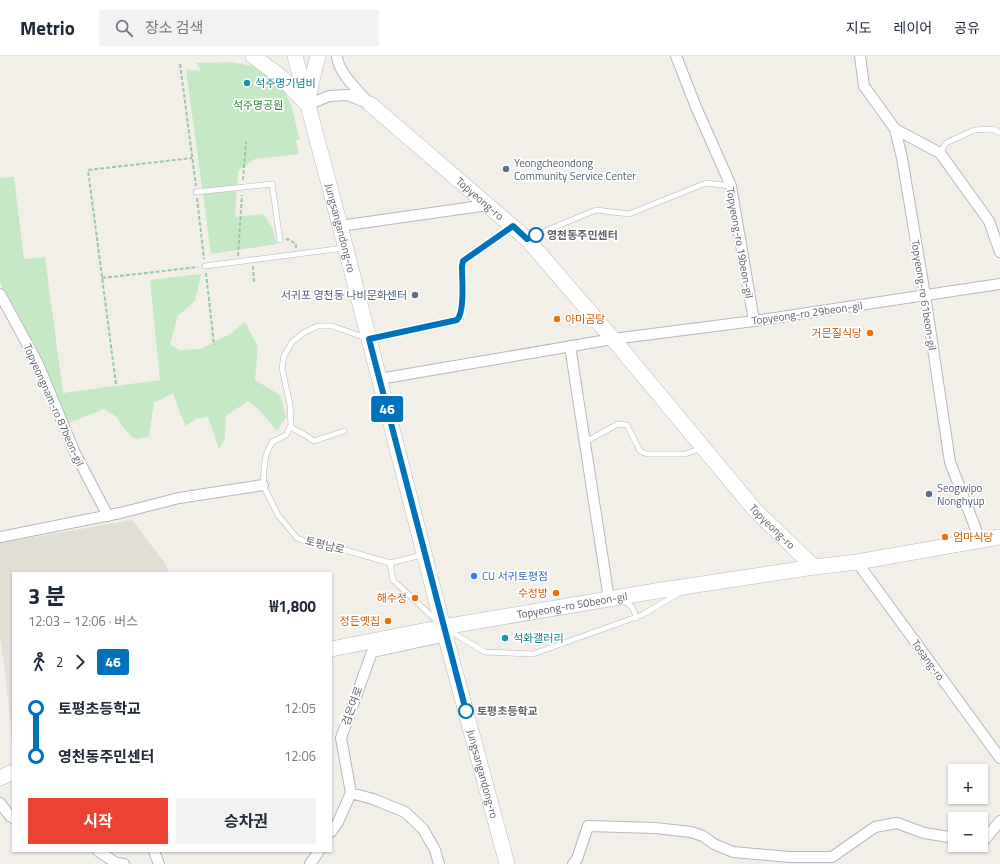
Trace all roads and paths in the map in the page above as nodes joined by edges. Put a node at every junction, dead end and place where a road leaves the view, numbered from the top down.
1 (253, 56) edge
2 (294, 56) edge
3 (318, 56) edge
4 (337, 56) edge
5 (676, 56) edge
6 (860, 56) edge
7 (180, 64) dead end
8 (370, 104) junction
9 (308, 105) junction
10 (895, 129) junction
11 (1000, 133) edge
12 (246, 142) dead end
13 (940, 153) junction
14 (192, 158) junction
15 (731, 186) junction
16 (242, 187) junction
17 (196, 192) junction
18 (488, 205) junction
19 (340, 226) junction
20 (513, 226) junction
21 (527, 239) junction
22 (280, 240) joint
23 (345, 247) junction
24 (1000, 252) edge
25 (297, 253) junction
26 (252, 259) junction
27 (238, 261) junction
28 (205, 266) junction
29 (102, 278) junction
30 (254, 284) dead end
31 (1000, 284) edge
32 (0, 294) edge
33 (925, 295) junction
34 (754, 321) junction
35 (369, 339) junction
36 (613, 339) junction
37 (214, 344) dead end
38 (570, 346) junction
39 (379, 378) junction
40 (116, 384) dead end
41 (290, 427) junction
42 (344, 431) dead end
43 (585, 442) junction
44 (703, 448) junction
45 (263, 485) junction
46 (108, 516) junction
47 (0, 537) edge
48 (1000, 537) edge
49 (980, 540) junction
50 (425, 555) junction
51 (857, 562) junction
52 (390, 563) junction
53 (814, 567) junction
54 (690, 586) junction
55 (609, 599) junction
56 (636, 618) junction
57 (444, 631) junction
58 (332, 649) edge
59 (1000, 758) edge
60 (12, 772) edge
61 (0, 778) edge
62 (351, 793) junction
63 (0, 803) edge
64 (12, 817) edge
65 (1000, 821) edge
66 (332, 831) edge
67 (988, 836) edge
68 (948, 837) edge
69 (100, 852) edge
70 (154, 852) edge
71 (318, 852) edge
72 (834, 860) edge
73 (124, 864) edge
74 (159, 864) edge
75 (310, 864) edge
76 (439, 864) edge
77 (507, 864) edge
78 (573, 864) edge

1 - 9 street
2 - 9 street, Jungsangandong-ro
3 - 9 street
4 - 8 street
5 - 15 street, Topyeong-ro 19beon-gil
6 - 10 street, Topyeong-ro 61beon-gil
7 - 14 path
8 - 9 street
8 - 18 street, Topyeong-ro
9 - 19 street, Jungsangandong-ro
10 - 13 street
10 - 33 street, Topyeong-ro 61beon-gil
11 - 13 lane
12 - 16 path
13 - 24 street
14 - 17 path
14 - 29 path
15 - 21 lane
15 - 34 street, Topyeong-ro 19beon-gil
16 - 17 lane
16 - 22 lane
16 - 27 path
17 - 28 path
18 - 19 street
18 - 20 street, Topyeong-ro
19 - 23 street, Jungsangandong-ro
20 - 21 street, Topyeong-ro
20 - 35 lane
21 - 36 street, Topyeong-ro
22 - 25 path
23 - 25 lane
23 - 35 street, Jungsangandong-ro
25 - 26 lane
26 - 27 lane
26 - 30 path
27 - 28 lane
28 - 29 path
28 - 37 path
29 - 40 path
31 - 33 street, Topyeong-ro 29beon-gil
32 - 46 street, Topyeongnam-ro 87beon-gil
33 - 34 street, Topyeong-ro 29beon-gil
33 - 49 street, Topyeong-ro 61beon-gil
34 - 36 street, Topyeong-ro 29beon-gil
35 - 39 street, Jungsangandong-ro
35 - 41 lane
36 - 38 street
36 - 44 street, Topyeong-ro
38 - 39 street
38 - 43 street
39 - 50 street, Jungsangandong-ro
41 - 42 lane
41 - 45 lane
43 - 44 lane
43 - 55 street
44 - 53 street, Topyeong-ro
45 - 46 street
45 - 52 lane, 토평남로
46 - 47 street
48 - 49 street
49 - 51 street
50 - 52 lane, 토평남로
50 - 57 street, Jungsangandong-ro
51 - 53 street
51 - 59 street, Tosang-ro
52 - 57 lane
53 - 54 street, Topyeong-ro 50beon-gil
54 - 55 street, Topyeong-ro 50beon-gil
54 - 56 lane
55 - 56 lane
55 - 57 street, Topyeong-ro 50beon-gil
56 - 57 lane
57 - 58 street, Topyeong-ro 50beon-gil
57 - 62 street, 검은여로
57 - 77 street, Jungsangandong-ro
60 - 61 street
62 - 66 street
62 - 76 street
63 - 64 street
65 - 67 street
68 - 72 street
69 - 73 street
70 - 74 street
71 - 75 street
72 - 78 street

